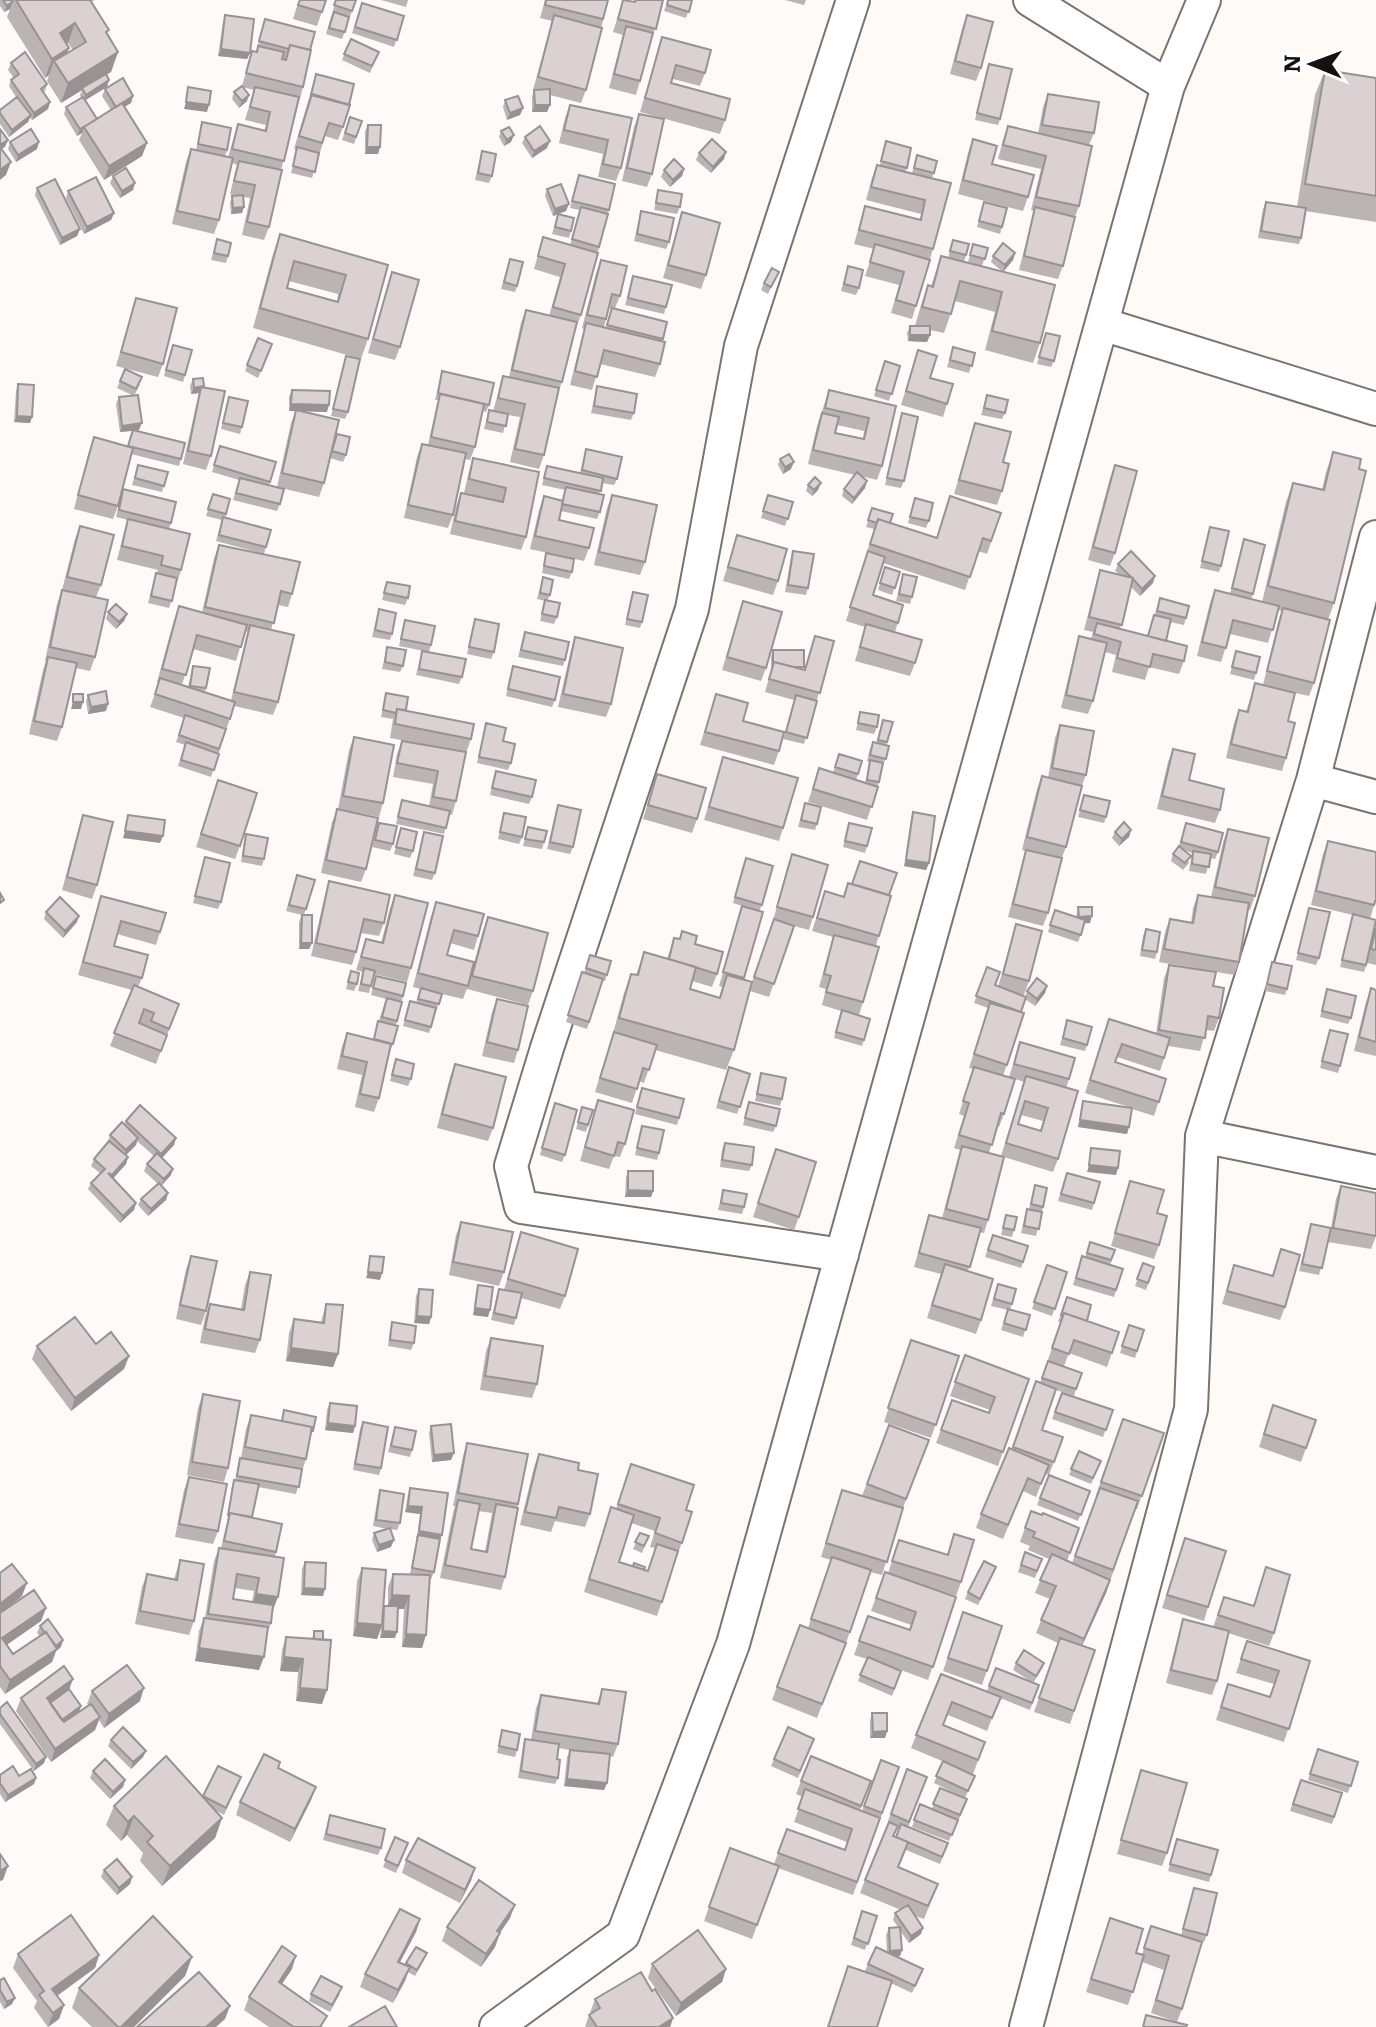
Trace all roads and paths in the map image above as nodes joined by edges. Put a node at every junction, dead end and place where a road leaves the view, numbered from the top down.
1 (853, 0) edge
2 (1030, 0) edge
3 (1204, 0) edge
4 (1168, 86) junction
5 (1102, 324) junction
6 (1376, 409) edge
7 (1376, 537) edge
8 (1313, 780) junction
9 (1376, 797) edge
10 (1202, 1136) junction
11 (1376, 1172) edge
12 (842, 1255) junction
13 (496, 2027) edge
14 (1026, 2027) edge

1 - 12 street
2 - 4 street
3 - 4 street
4 - 5 street
5 - 6 street
5 - 12 street
7 - 8 street
8 - 9 street
8 - 10 street
10 - 11 street
10 - 14 street
12 - 13 street

